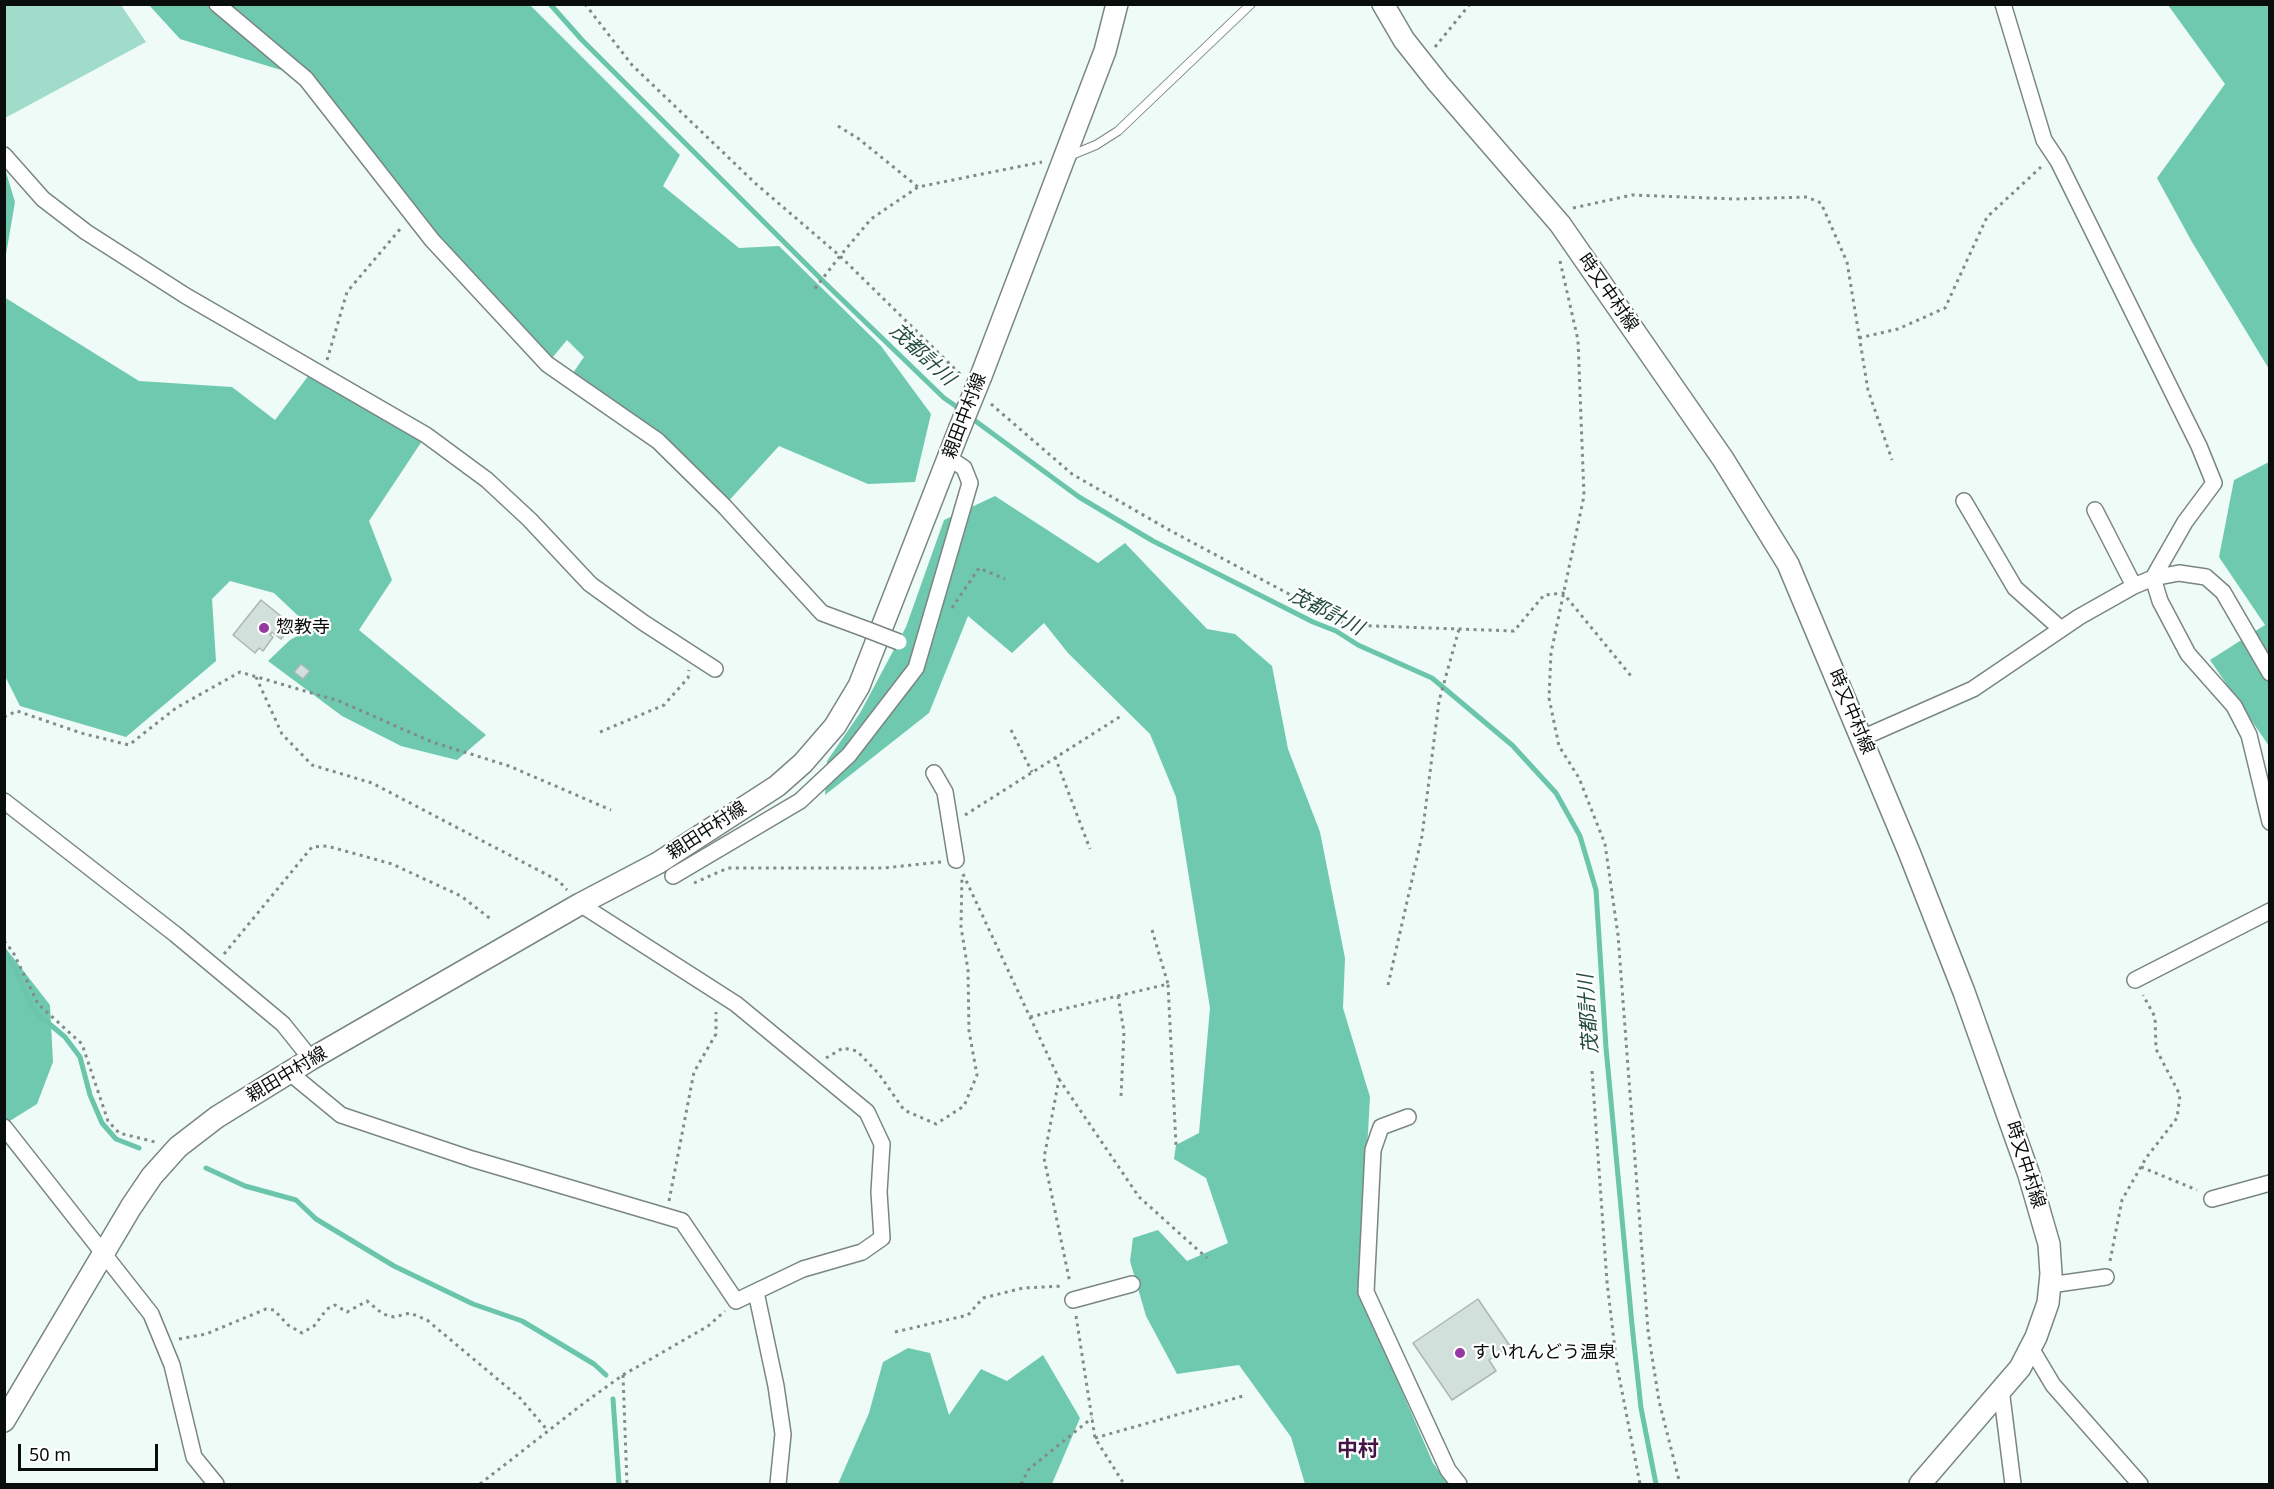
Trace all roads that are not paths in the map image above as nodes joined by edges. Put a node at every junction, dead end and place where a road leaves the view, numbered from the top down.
1 (217, 4) edge
2 (1116, 4) edge
3 (1251, 4) edge
4 (1383, 4) edge
5 (2003, 4) edge
6 (4, 155) edge
7 (1065, 158) junction
8 (949, 458) junction
9 (1964, 501) dead end
10 (2095, 510) dead end
11 (2153, 578) junction
12 (2133, 586) junction
13 (2061, 629) junction
14 (922, 651) junction
15 (715, 669) dead end
16 (2270, 673) edge
17 (1862, 738) junction
18 (934, 773) dead end
19 (4, 801) edge
20 (2270, 822) edge
21 (959, 866) road end
22 (673, 876) road end
23 (580, 904) junction
24 (2270, 911) edge
25 (2135, 980) road end
26 (311, 1059) junction
27 (290, 1073) junction
28 (1408, 1117) dead end
29 (4, 1127) edge
30 (2270, 1183) edge
31 (2212, 1199) road end
32 (105, 1252) junction
33 (2106, 1277) road end
34 (1132, 1284) dead end
35 (2050, 1285) junction
36 (756, 1292) junction
37 (1072, 1293) road end
38 (2031, 1348) junction
39 (2001, 1389) junction
40 (4, 1421) edge
41 (216, 1485) edge
42 (778, 1485) edge
43 (1459, 1485) edge
44 (1920, 1485) edge
45 (2013, 1485) edge
46 (2140, 1485) edge

1 - 14 street, bridge
2 - 7 main road, 親田中村線
3 - 7 lane
4 - 17 main road, 時又中村線
5 - 11 street
6 - 15 street
7 - 8 main road, 親田中村線, bridge
8 - 14 street
8 - 23 main road, 親田中村線
9 - 13 street
10 - 12 street
11 - 12 street
11 - 16 street
11 - 20 street
12 - 13 street
13 - 17 street
14 - 22 street
17 - 35 main road, 時又中村線
18 - 21 street
19 - 26 street
23 - 26 main road, 親田中村線
23 - 36 street
24 - 25 street
26 - 27 main road, 親田中村線
27 - 32 main road, 親田中村線
27 - 36 street
28 - 43 street
29 - 32 street
30 - 31 street
32 - 40 main road, 親田中村線
32 - 41 street
33 - 35 street
34 - 37 street
35 - 38 main road, 時又中村線
36 - 42 street
38 - 39 main road, 時又中村線
38 - 46 street
39 - 44 main road, 時又中村線
39 - 45 street

